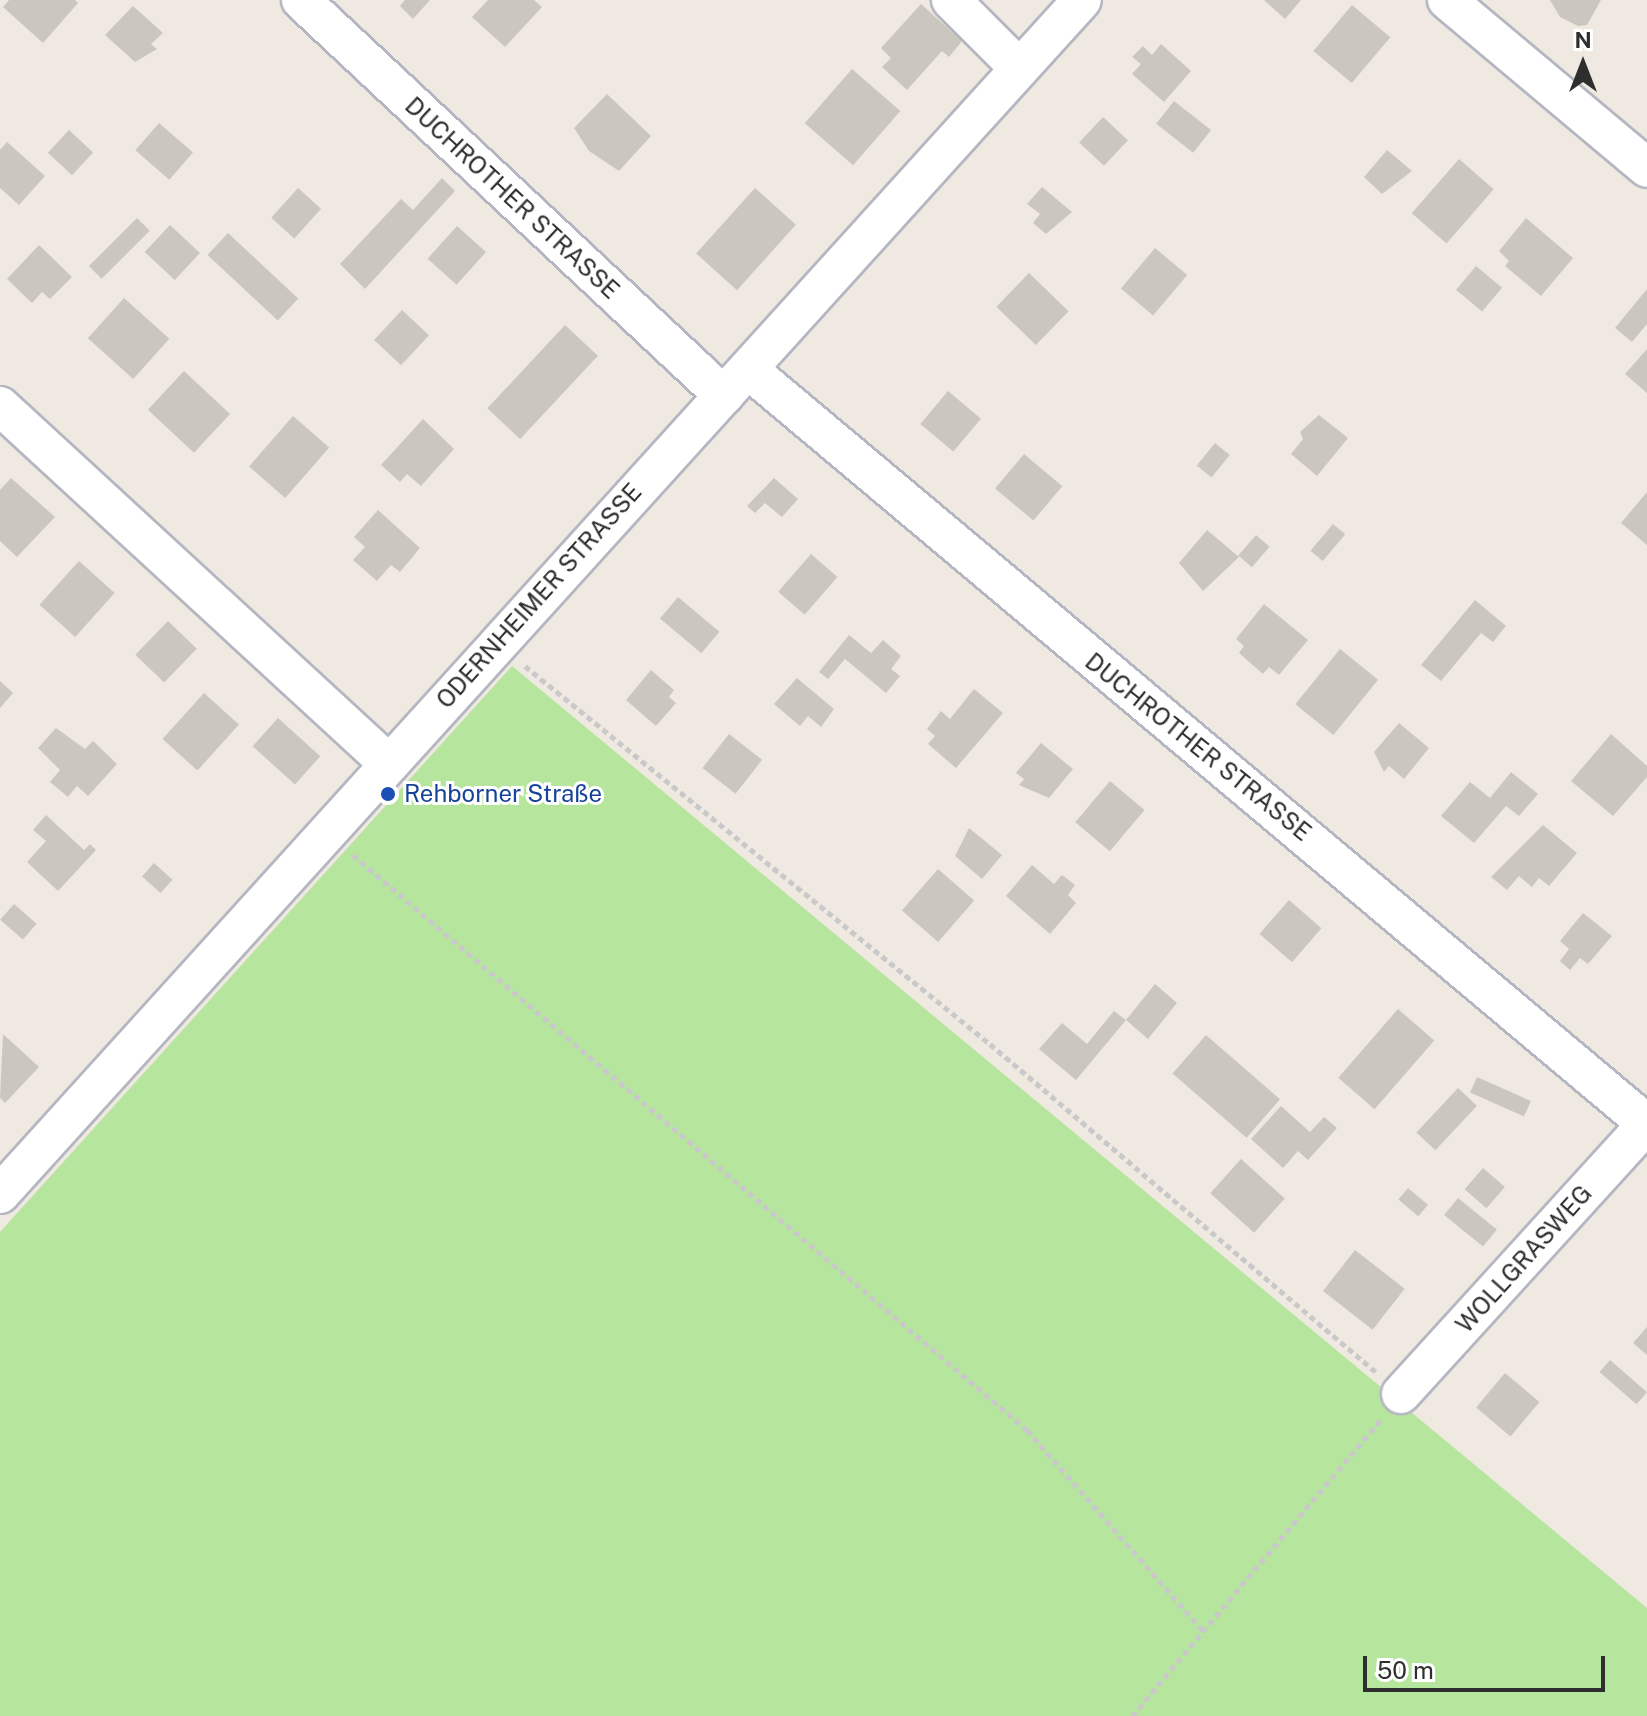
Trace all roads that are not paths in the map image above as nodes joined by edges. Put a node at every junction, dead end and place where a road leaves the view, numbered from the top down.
1 (301, 0) edge
2 (951, 0) edge
3 (1082, 0) edge
4 (1447, 0) edge
5 (1019, 68) junction
6 (1647, 168) edge
7 (736, 383) junction
8 (0, 406) edge
9 (389, 764) junction
10 (1647, 1124) edge
11 (0, 1194) edge
12 (1401, 1394) road end

1 - 7 street, DUCHROTHER STRASSE
2 - 5 street
3 - 5 street, ODERNHEIMER STRASSE
4 - 6 street
5 - 7 street, ODERNHEIMER STRASSE
7 - 9 street, ODERNHEIMER STRASSE
7 - 10 street, DUCHROTHER STRASSE
8 - 9 street
9 - 11 street, ODERNHEIMER STRASSE
10 - 12 street, WOLLGRASWEG

